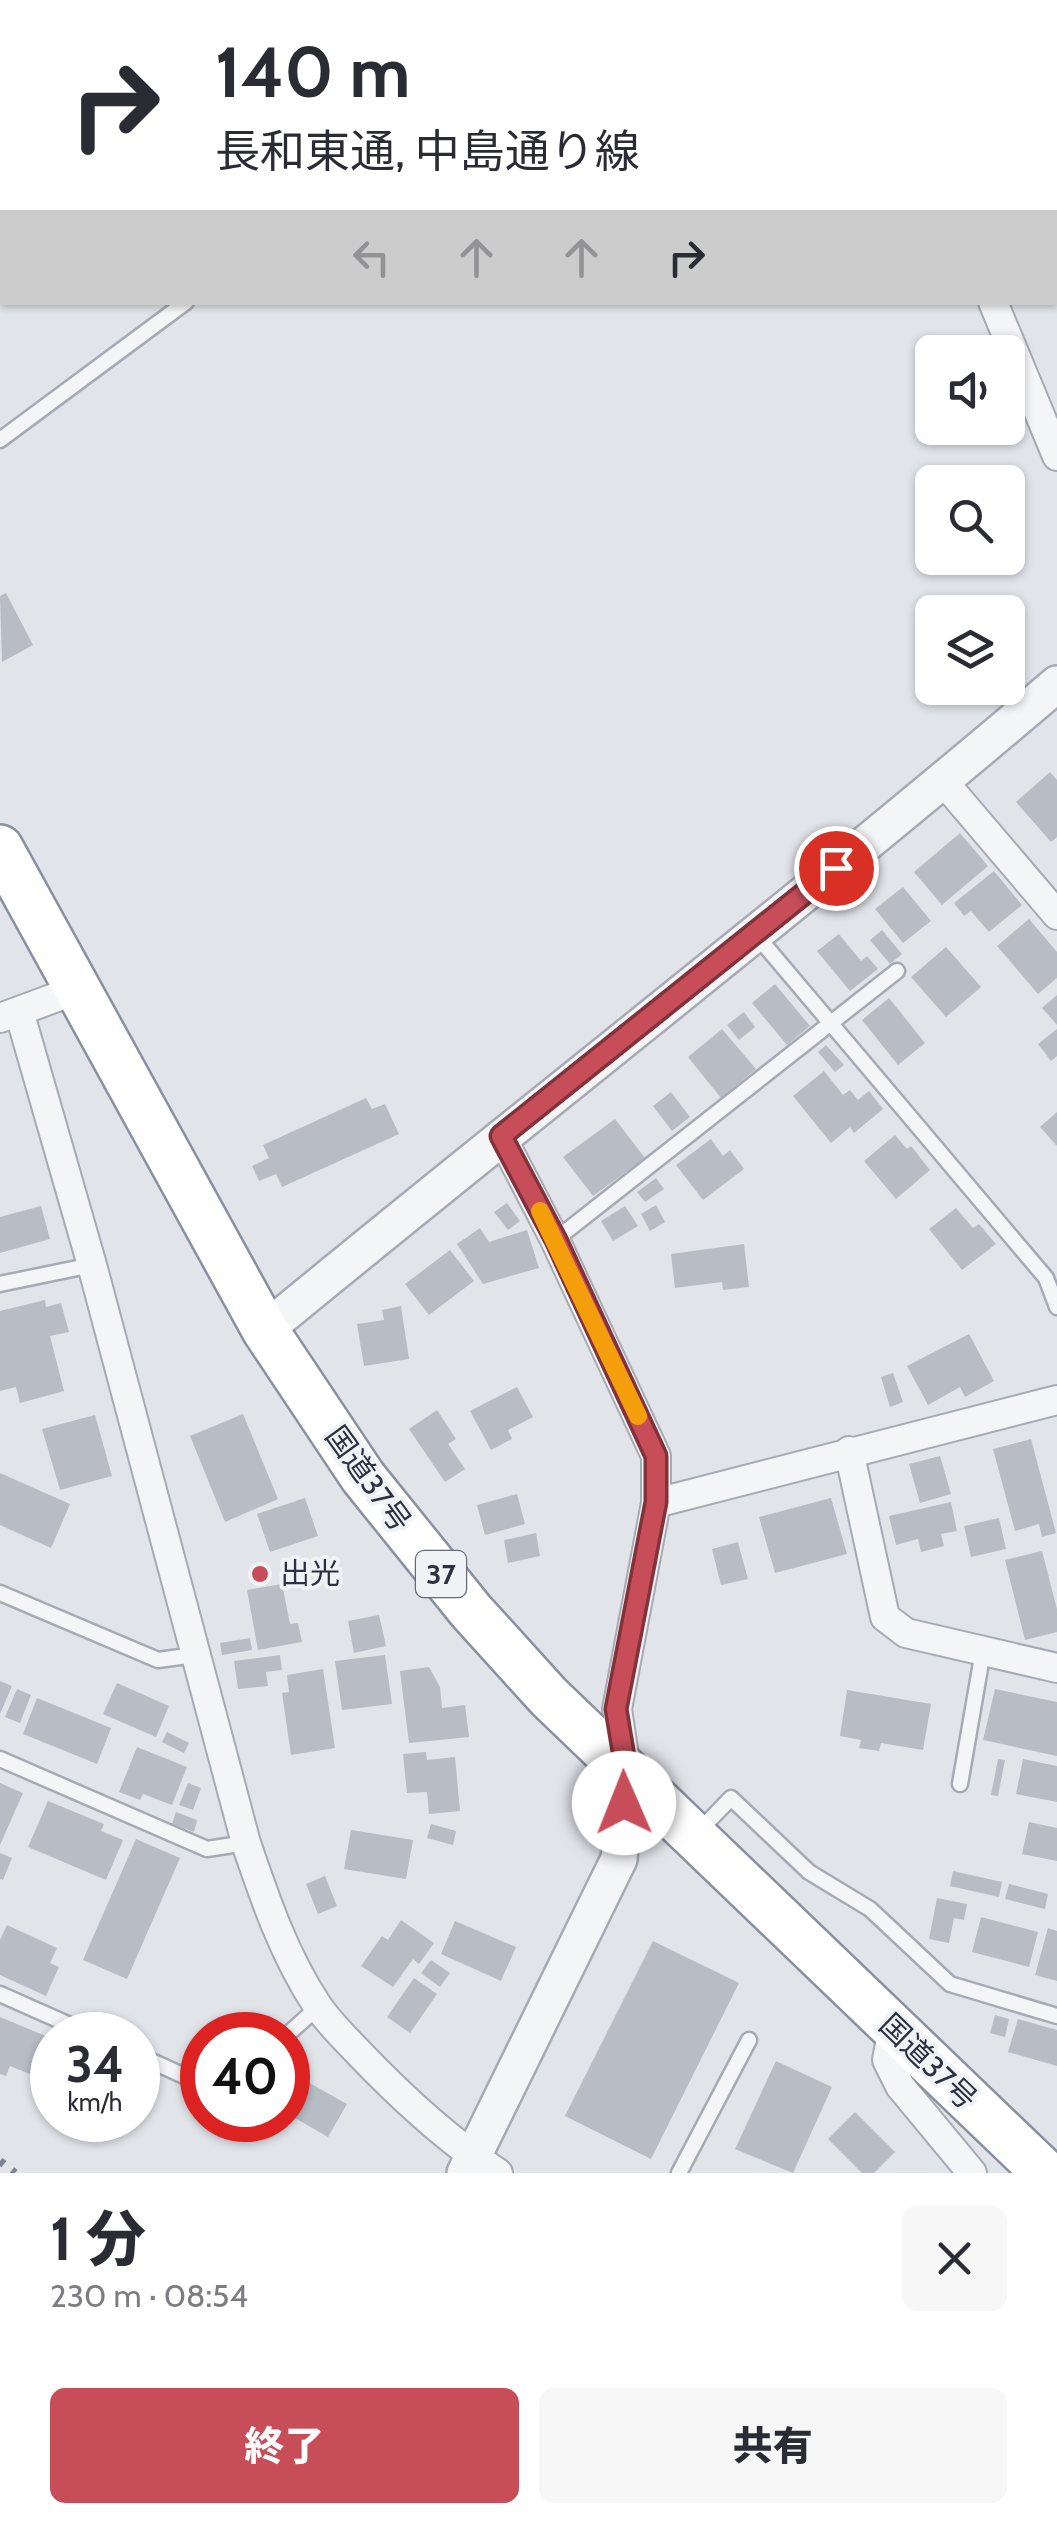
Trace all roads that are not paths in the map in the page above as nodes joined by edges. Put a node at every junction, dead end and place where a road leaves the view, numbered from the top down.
1 (182, 305) edge
2 (993, 305) edge
3 (0, 440) edge
4 (1056, 450) edge
5 (1057, 684) edge
6 (943, 781) junction
7 (0, 848) edge
8 (1056, 911) edge
9 (755, 933) junction
10 (896, 971) dead end
11 (76, 990) junction
12 (10, 1015) edge
13 (830, 1022) junction
14 (501, 1136) junction
15 (556, 1240) junction
16 (92, 1266) junction
17 (0, 1284) edge
18 (1057, 1307) edge
19 (265, 1330) junction
20 (1057, 1400) edge
21 (849, 1451) junction
22 (656, 1502) junction
23 (0, 1592) edge
24 (984, 1651) junction
25 (195, 1655) junction
26 (1057, 1668) edge
27 (0, 1759) edge
28 (627, 1775) junction
29 (960, 1784) dead end
30 (693, 1838) junction
31 (246, 1843) junction
32 (0, 1994) edge
33 (318, 2006) junction
34 (40, 2012) edge
35 (310, 2013) edge
36 (1057, 2016) edge
37 (893, 2028) junction
38 (749, 2040) dead end
39 (478, 2167) edge
40 (679, 2173) edge
41 (972, 2173) edge
42 (1045, 2173) edge

1 - 3 lane
2 - 4 street
5 - 6 street
6 - 8 street
6 - 9 street
7 - 11 highway, 国道37号 / 37
9 - 13 lane
9 - 14 street
10 - 13 lane
11 - 12 street
11 - 19 highway, 国道37号 / 37
12 - 16 street
13 - 15 lane
13 - 18 lane
14 - 15 street
14 - 19 street
15 - 22 street
16 - 17 lane
16 - 25 street
19 - 28 highway, 国道37号 / 37
20 - 21 street
21 - 22 street
21 - 24 street
22 - 28 street
23 - 25 lane
24 - 26 street
24 - 29 lane
25 - 31 street
27 - 31 lane
28 - 30 highway, 国道37号 / 37
28 - 39 street
30 - 36 lane
30 - 37 highway, 国道37号 / 37
31 - 33 street
32 - 34 lane
33 - 35 lane
33 - 39 street
37 - 41 street
37 - 42 highway, 国道37号 / 37
38 - 40 lane

